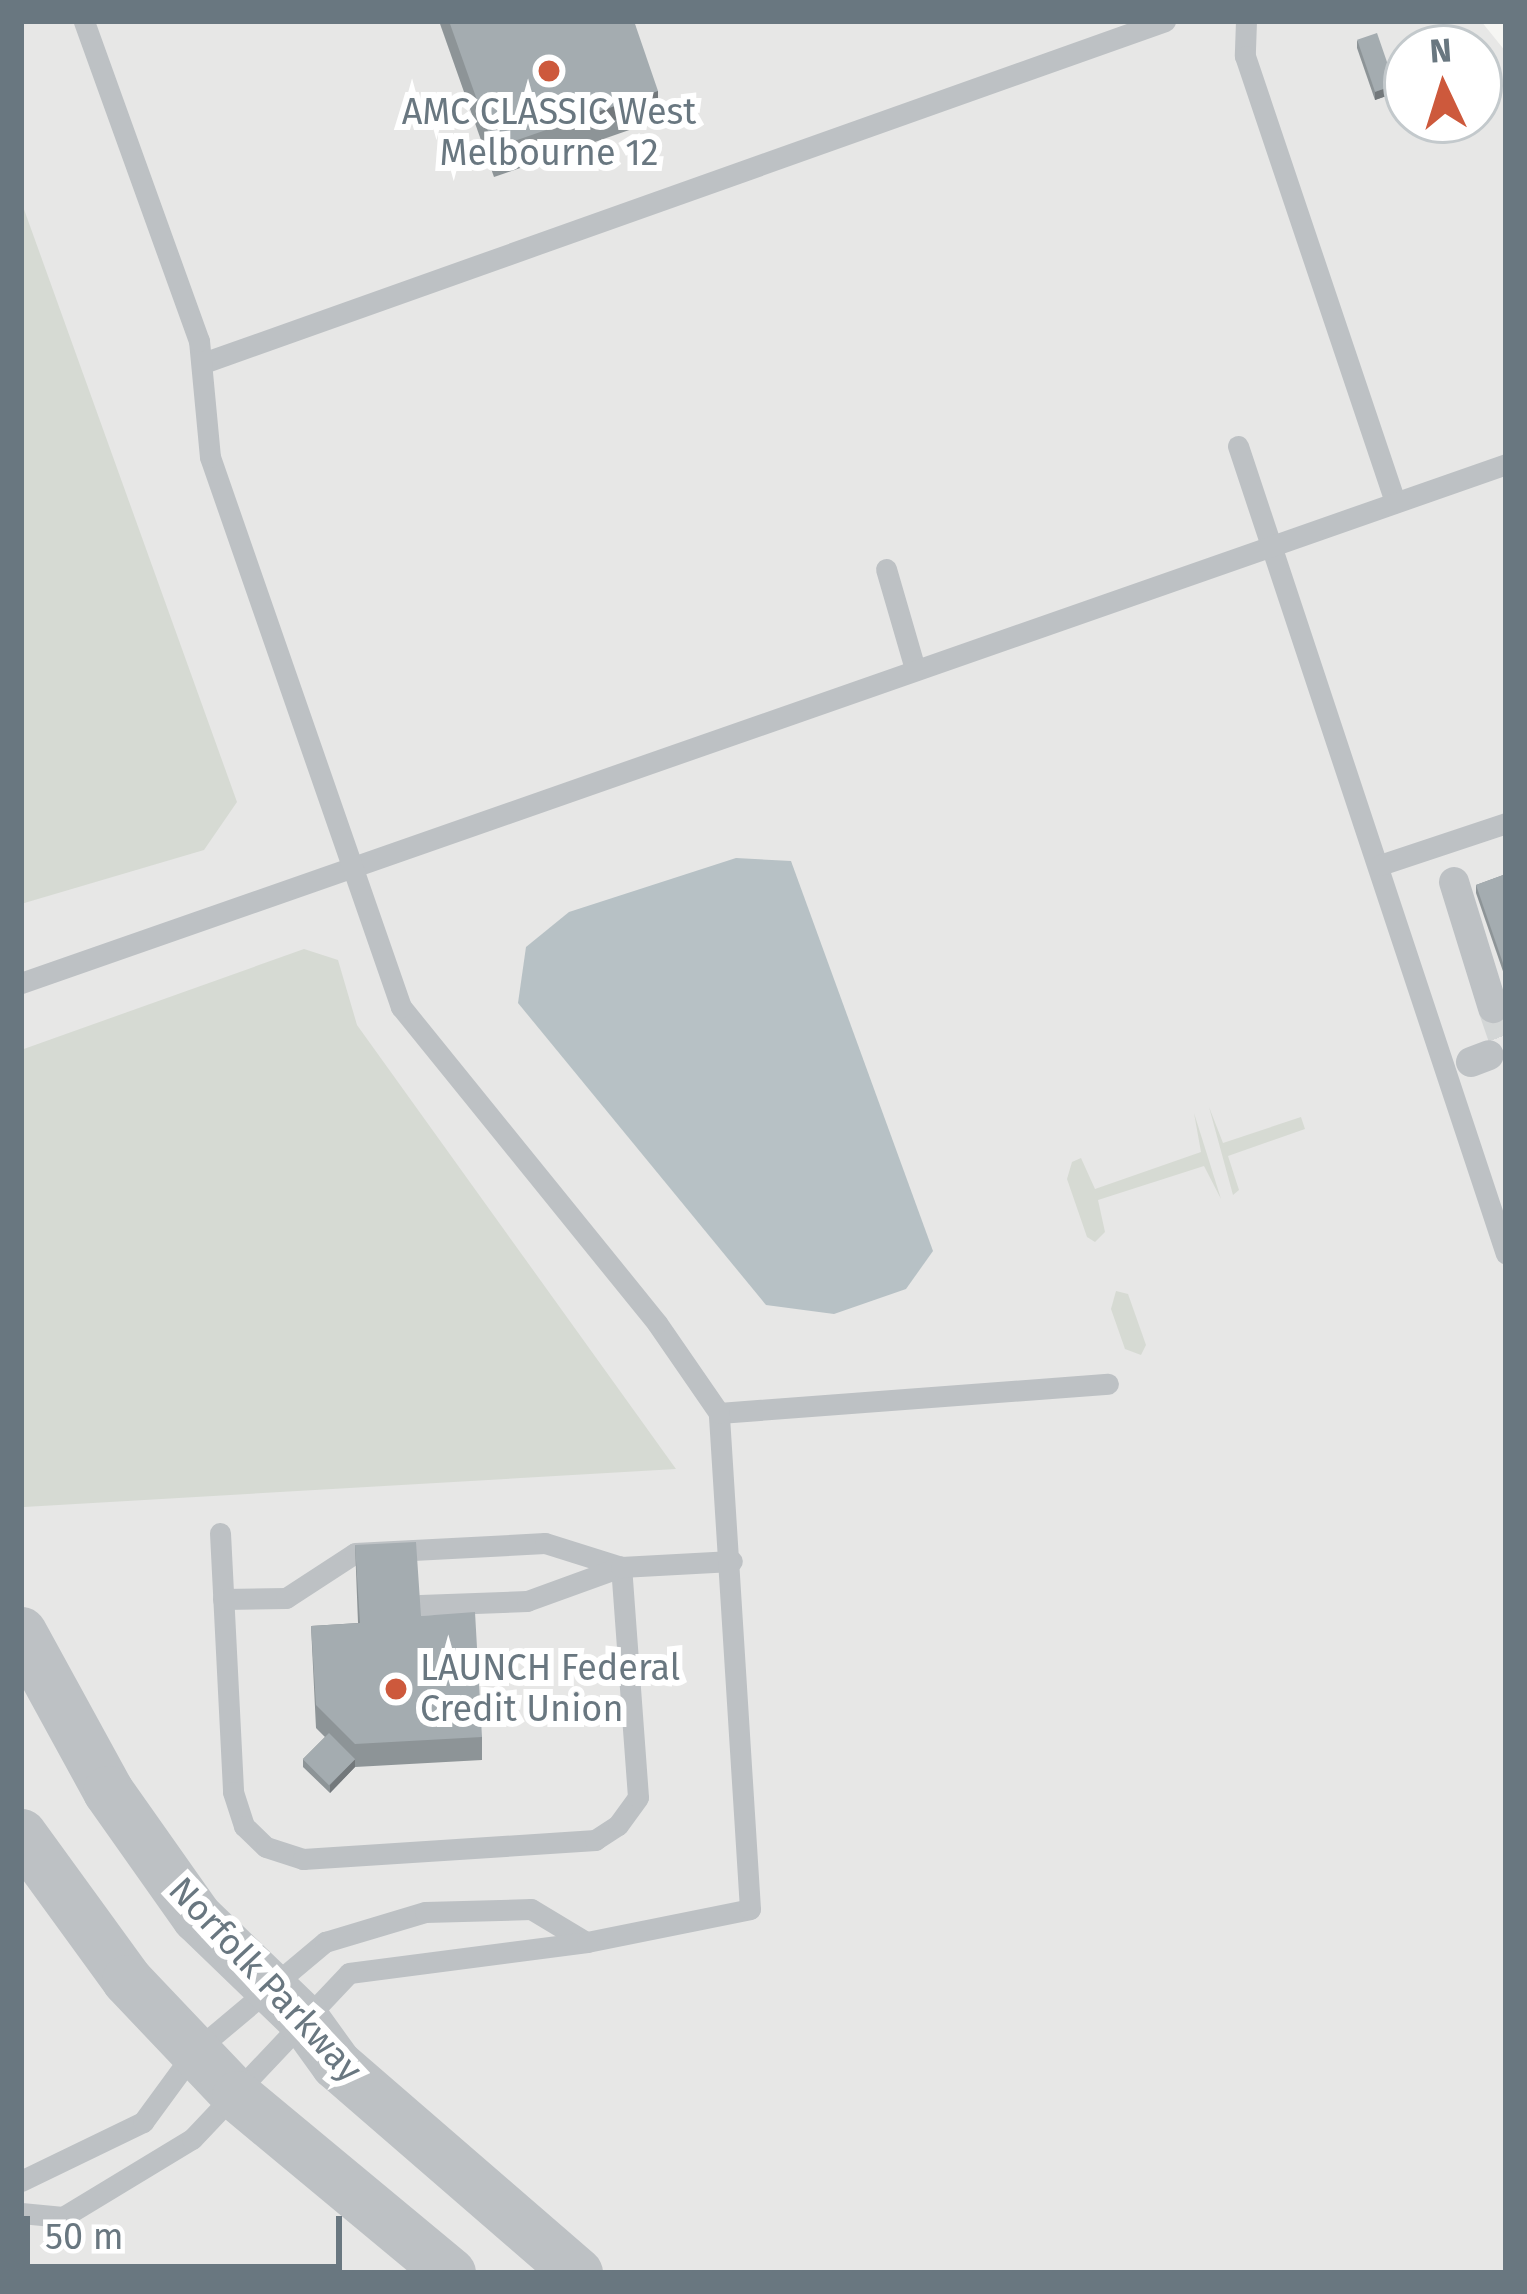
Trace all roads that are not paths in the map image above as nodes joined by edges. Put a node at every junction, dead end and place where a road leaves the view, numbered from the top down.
1 (84, 21) edge
2 (1165, 21) edge
3 (1246, 21) edge
4 (202, 363) junction
5 (1238, 446) dead end
6 (1506, 464) edge
7 (1395, 503) junction
8 (1269, 546) junction
9 (886, 569) dead end
10 (915, 669) junction
11 (1506, 823) edge
12 (1381, 865) junction
13 (353, 868) junction
14 (1454, 882) dead end
15 (21, 983) edge
16 (1493, 1008) tunnel mouth
17 (1506, 1253) edge
18 (1108, 1384) dead end
19 (719, 1413) junction
20 (220, 1533) dead end
21 (732, 1561) junction
22 (621, 1567) junction
23 (223, 1599) junction
24 (420, 1605) edge
25 (21, 1632) edge
26 (21, 1834) edge
27 (587, 1942) junction
28 (267, 1984) junction
29 (305, 2021) junction
30 (195, 2051) junction
31 (238, 2096) junction
32 (21, 2181) edge
33 (21, 2213) edge
34 (449, 2273) edge
35 (577, 2273) edge

1 - 4 lane
2 - 4 lane
3 - 7 lane
4 - 13 lane
5 - 8 lane
6 - 7 lane
7 - 8 lane
8 - 10 lane
8 - 12 lane
9 - 10 lane
10 - 13 lane
11 - 12 lane
12 - 17 lane
13 - 15 lane
13 - 19 lane
14 - 16 street
18 - 19 lane
19 - 21 lane
20 - 23 lane
21 - 22 lane
21 - 27 lane
22 - 23 lane
22 - 23 lane
22 - 24 lane
25 - 28 street, Norfolk Parkway
26 - 30 street
27 - 28 lane
27 - 29 lane
28 - 29 street, Norfolk Parkway
28 - 30 lane
29 - 31 lane
29 - 35 street, Norfolk Parkway
30 - 31 street
30 - 32 lane
31 - 33 lane
31 - 34 street

